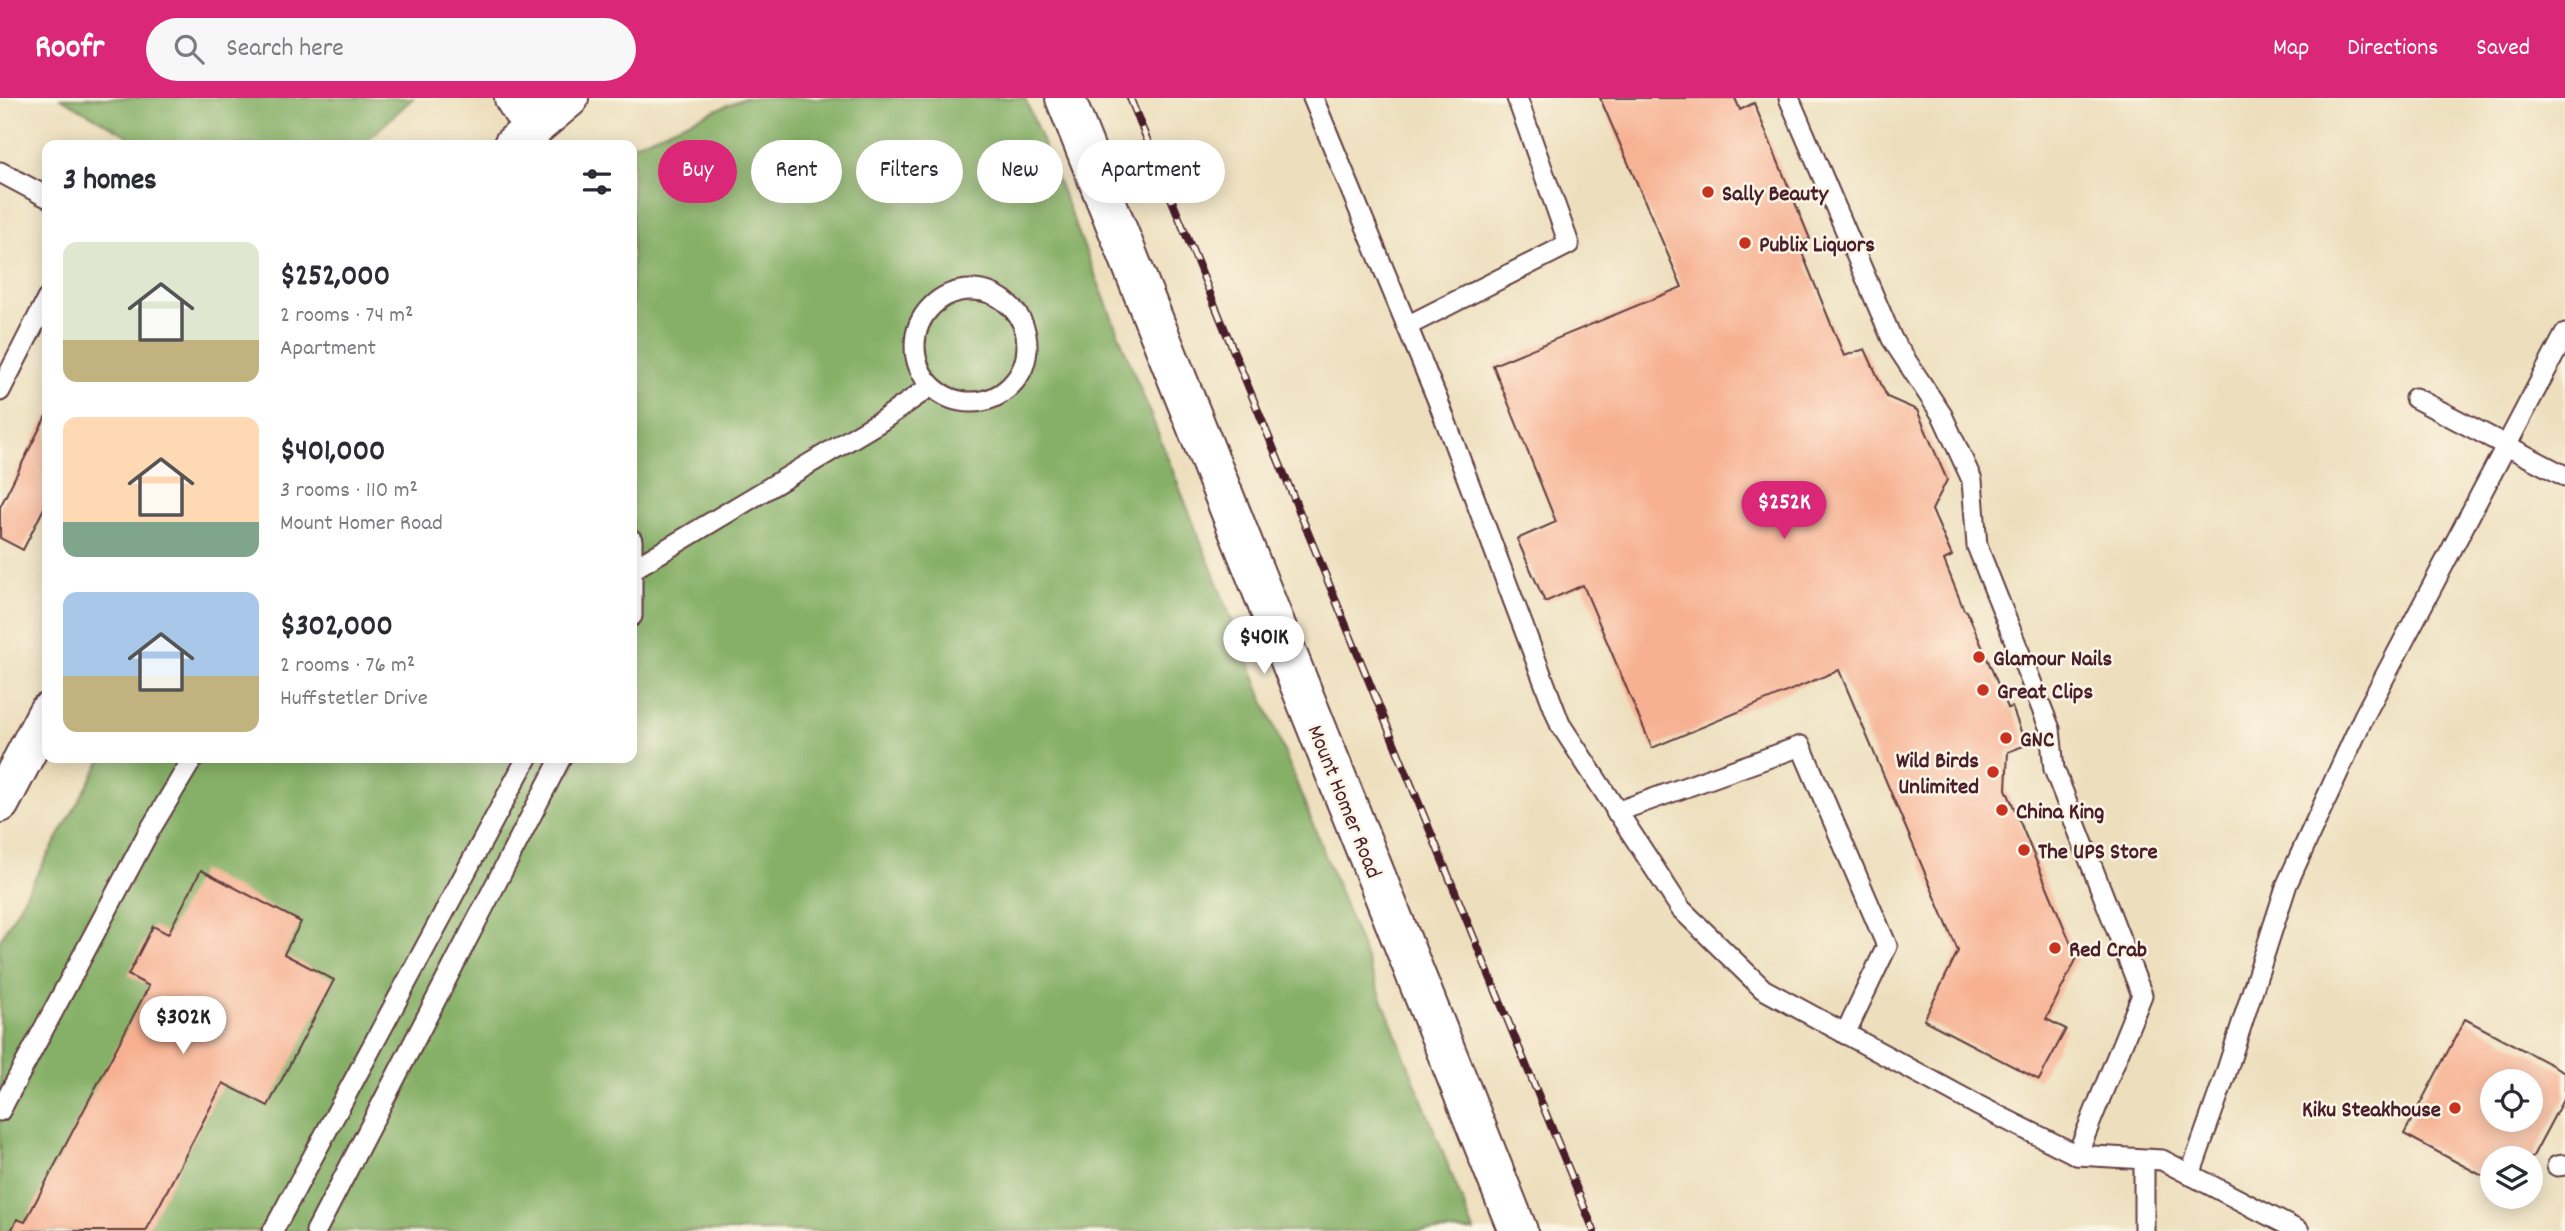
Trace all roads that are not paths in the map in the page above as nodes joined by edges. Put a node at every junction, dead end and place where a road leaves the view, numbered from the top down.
1 (569, 98) edge
2 (1065, 98) edge
3 (1313, 98) edge
4 (1517, 98) edge
5 (1789, 98) edge
6 (520, 124) edge
7 (0, 172) edge
8 (42, 194) edge
9 (42, 309) edge
10 (1407, 326) junction
11 (2565, 334) edge
12 (930, 386) junction
13 (0, 391) edge
14 (2415, 398) dead end
15 (2506, 446) junction
16 (2565, 476) edge
17 (637, 567) edge
18 (42, 723) edge
19 (190, 763) edge
20 (524, 763) edge
21 (558, 763) edge
22 (0, 803) edge
23 (1616, 812) junction
24 (1844, 1034) junction
25 (0, 1111) edge
26 (2077, 1155) junction
27 (2144, 1160) junction
28 (2190, 1175) junction
29 (273, 1231) edge
30 (316, 1231) edge
31 (1518, 1231) edge
32 (2144, 1231) edge
33 (2299, 1231) edge

1 - 6 street
2 - 31 street, Mount Homer Road
3 - 10 lane
4 - 10 lane
5 - 26 lane
7 - 8 lane
9 - 13 lane
10 - 23 lane
11 - 15 lane
12 - 12 lane
12 - 17 lane
14 - 15 lane
15 - 16 lane
15 - 28 lane
18 - 22 street
19 - 25 lane
20 - 29 lane
21 - 30 lane
23 - 24 lane
23 - 24 lane
24 - 26 lane
26 - 27 lane
27 - 28 lane
27 - 32 lane
28 - 33 lane

